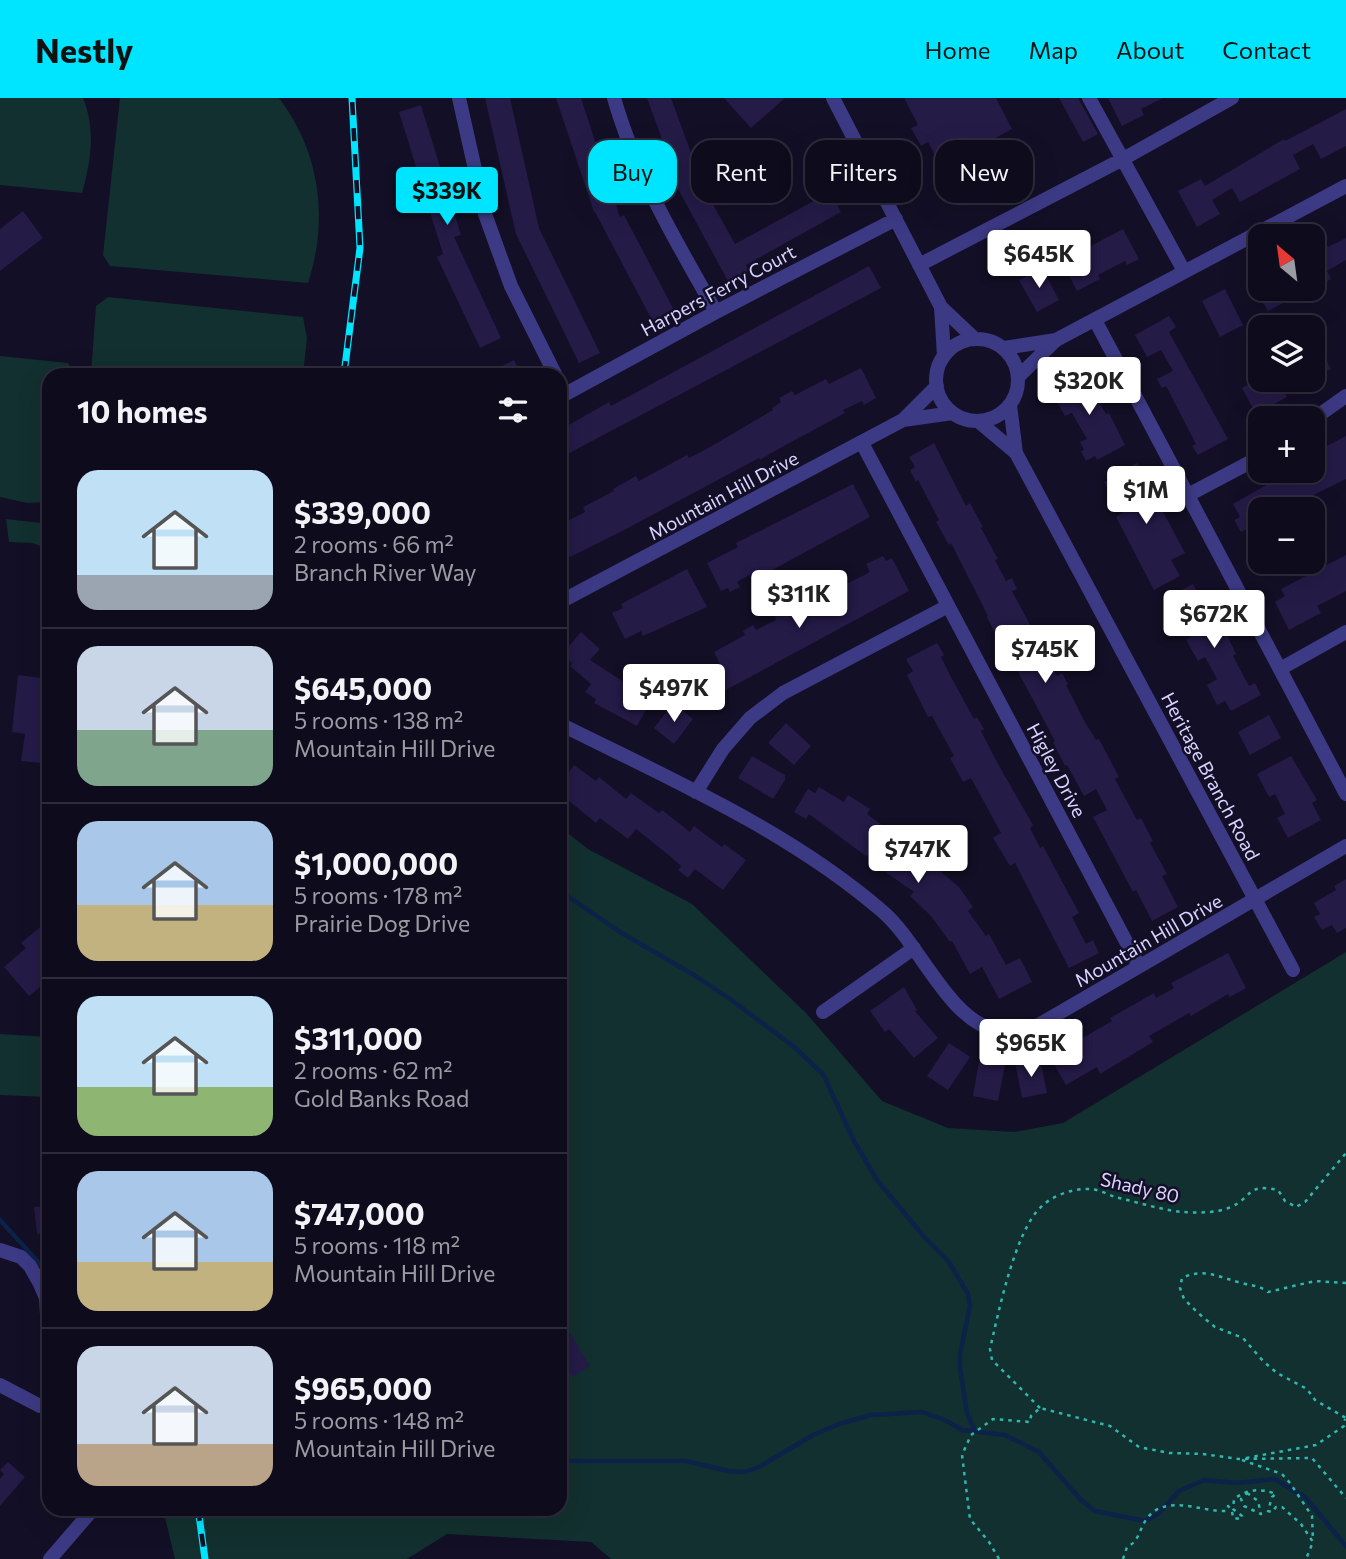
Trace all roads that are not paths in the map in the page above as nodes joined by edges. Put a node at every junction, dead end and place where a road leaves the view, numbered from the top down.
1 (459, 98) edge
2 (614, 98) edge
3 (833, 98) edge
4 (1089, 98) edge
5 (1232, 98) edge
6 (1123, 159) junction
7 (1346, 186) edge
8 (896, 219) junction
9 (919, 265) junction
10 (1184, 271) junction
11 (941, 307) junction
12 (716, 312) junction
13 (1095, 320) junction
14 (975, 339) junction
15 (1056, 340) junction
16 (1004, 348) junction
17 (944, 356) junction
18 (552, 368) edge
19 (1018, 377) junction
20 (937, 386) junction
21 (567, 389) edge
22 (1346, 396) edge
23 (1010, 405) junction
24 (1325, 411) edge
25 (953, 413) junction
26 (903, 420) junction
27 (978, 421) junction
28 (862, 443) junction
29 (1016, 453) junction
30 (1248, 463) edge
31 (1188, 495) junction
32 (567, 598) edge
33 (948, 606) junction
34 (1346, 632) edge
35 (1280, 669) junction
36 (567, 728) edge
37 (696, 792) junction
38 (1346, 794) edge
39 (1346, 846) edge
40 (1256, 900) junction
41 (914, 948) junction
42 (1139, 966) junction
43 (1293, 970) dead end
44 (823, 1012) dead end
45 (0, 1250) edge
46 (42, 1289) edge
47 (0, 1385) edge
48 (42, 1406) edge
49 (87, 1516) edge
50 (50, 1559) edge

1 - 18 street
2 - 12 street
3 - 8 street
4 - 6 street
5 - 6 street
6 - 9 street
6 - 10 street
7 - 10 street
8 - 9 street
8 - 12 street, Harpers Ferry Court
9 - 11 street
10 - 13 street
11 - 14 street
11 - 17 street
12 - 21 street, Harpers Ferry Court
13 - 15 street
13 - 31 street
14 - 16 street
14 - 17 street
15 - 16 street
15 - 19 street
16 - 19 street
17 - 20 street
19 - 23 street
20 - 25 street
20 - 26 street, Mountain Hill Drive
22 - 24 street
23 - 27 street
23 - 29 street, Heritage Branch Road
25 - 26 street, Mountain Hill Drive
25 - 27 street
26 - 28 street, Mountain Hill Drive
27 - 29 street, Heritage Branch Road
28 - 32 street, Mountain Hill Drive
28 - 33 street, Higley Drive
29 - 40 street, Heritage Branch Road
30 - 31 street
31 - 35 street
33 - 37 street
33 - 42 street, Higley Drive
34 - 35 street
35 - 38 street
36 - 37 street, Mountain Hill Drive
37 - 41 street, Mountain Hill Drive
39 - 40 street, Mountain Hill Drive
40 - 42 street, Mountain Hill Drive
40 - 43 street, Heritage Branch Road
41 - 42 street, Mountain Hill Drive
41 - 44 street
45 - 46 street
47 - 48 street
49 - 50 street

